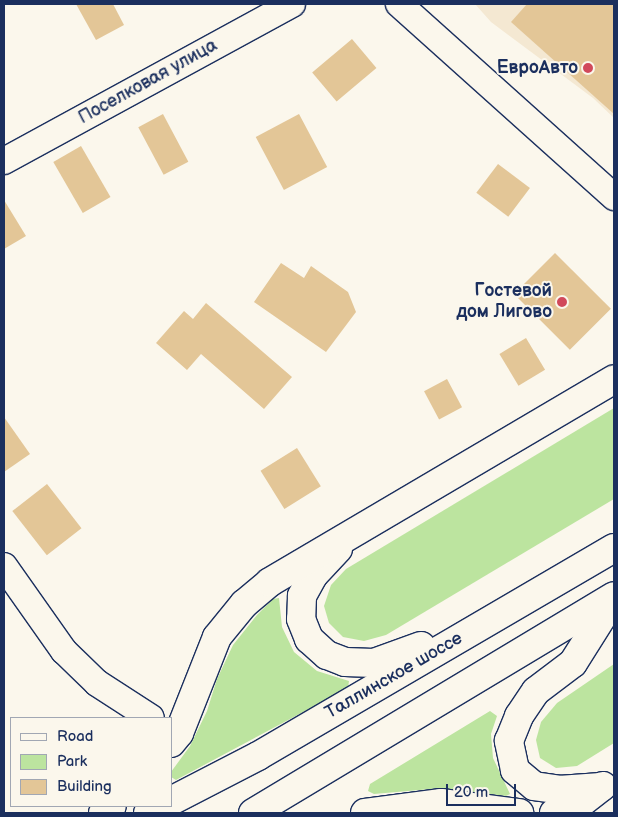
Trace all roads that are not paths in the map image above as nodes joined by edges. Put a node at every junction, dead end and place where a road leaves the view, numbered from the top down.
1 (292, 4) edge
2 (399, 4) edge
3 (4, 161) edge
4 (614, 198) edge
5 (614, 379) edge
6 (351, 535) junction
7 (614, 548) edge
8 (4, 566) edge
9 (614, 596) edge
10 (484, 624) junction
11 (149, 717) edge
12 (174, 735) edge
13 (608, 782) edge
14 (172, 800) edge
15 (160, 807) edge
16 (148, 813) edge
17 (253, 813) edge
18 (365, 813) edge
19 (519, 813) edge
20 (554, 813) edge

1 - 3 street, Поселковая улица
2 - 4 street
5 - 6 main road
6 - 10 main road
6 - 12 main road
7 - 10 main road, Таллинское шоссе
8 - 11 street
9 - 13 main road
9 - 17 main road
10 - 14 main road, Таллинское шоссе
13 - 20 main road
15 - 16 main road
18 - 19 main road

